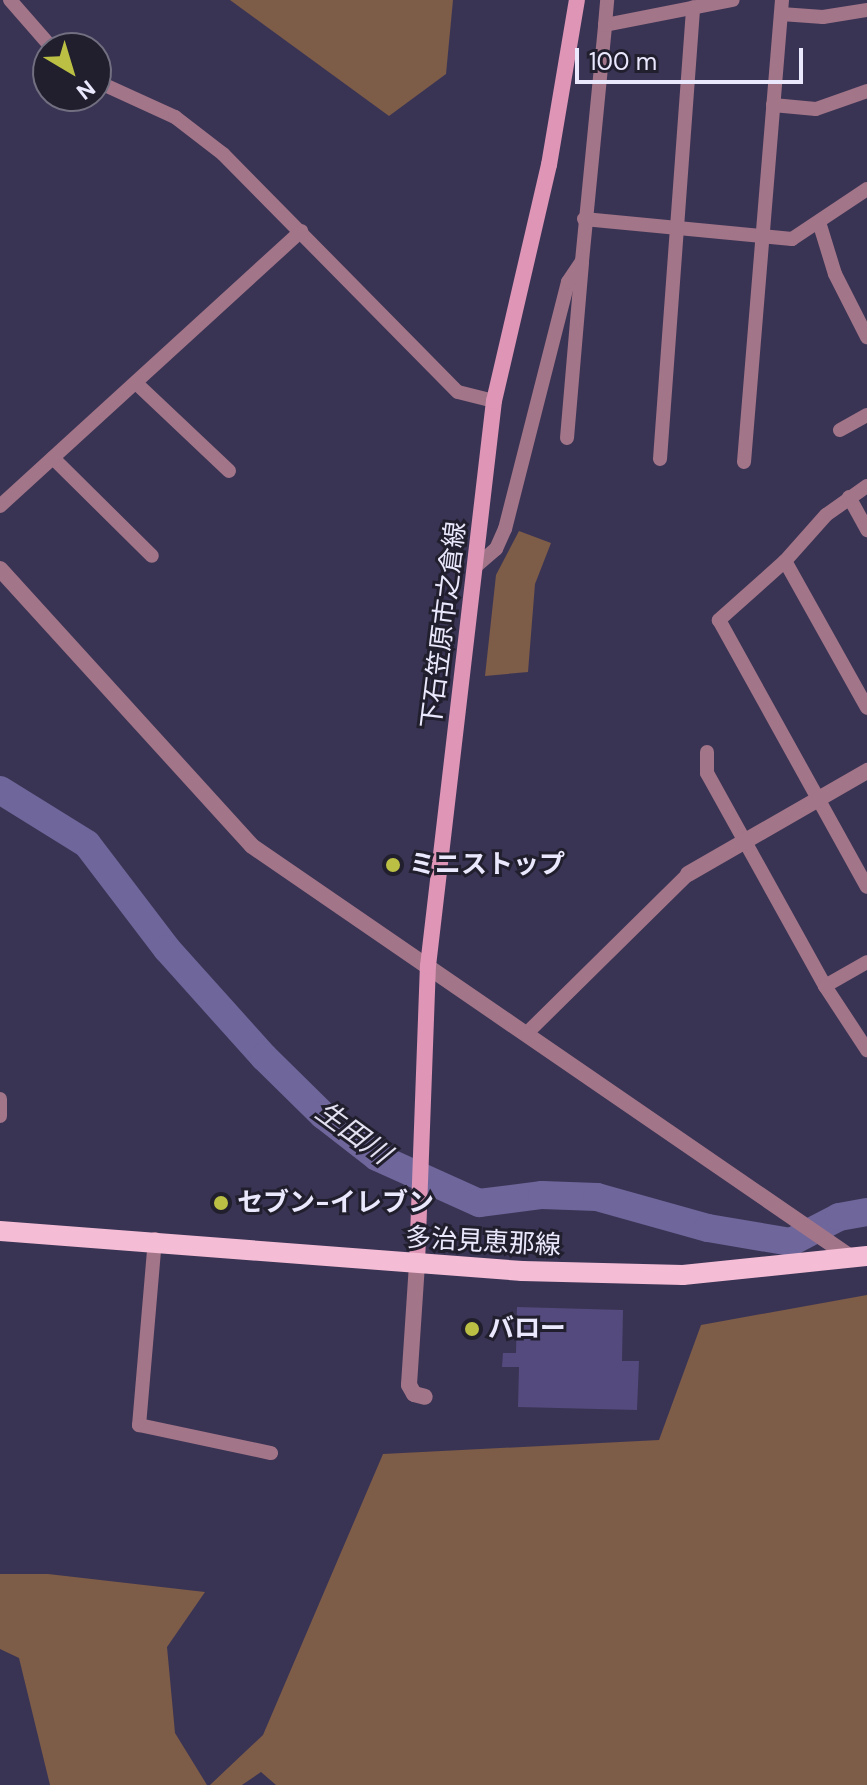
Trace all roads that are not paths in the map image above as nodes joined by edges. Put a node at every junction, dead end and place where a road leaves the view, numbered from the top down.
1 (10, 0) edge
2 (577, 0) edge
3 (607, 0) edge
4 (733, 0) edge
5 (693, 7) junction
6 (782, 7) edge
7 (867, 10) edge
8 (605, 25) junction
9 (38, 32) edge
10 (112, 88) edge
11 (867, 91) edge
12 (773, 105) junction
13 (867, 189) edge
14 (584, 219) junction
15 (819, 222) junction
16 (673, 226) junction
17 (301, 231) junction
18 (759, 237) junction
19 (582, 261) junction
20 (867, 337) edge
21 (136, 383) junction
22 (494, 401) junction
23 (867, 415) edge
24 (840, 430) dead end
25 (567, 438) dead end
26 (53, 458) junction
27 (660, 459) dead end
28 (744, 462) dead end
29 (229, 471) dead end
30 (867, 486) edge
31 (849, 497) junction
32 (0, 506) edge
33 (867, 530) edge
34 (152, 556) dead end
35 (785, 561) junction
36 (475, 567) junction
37 (0, 569) edge
38 (867, 708) edge
39 (707, 752) dead end
40 (867, 771) edge
41 (818, 797) junction
42 (744, 839) junction
43 (688, 874) joint
44 (867, 887) edge
45 (867, 962) edge
46 (428, 966) junction
47 (825, 986) junction
48 (528, 1032) junction
49 (867, 1050) edge
50 (0, 1099) edge
51 (0, 1116) edge
52 (0, 1231) edge
53 (155, 1239) junction
54 (860, 1257) edge
55 (417, 1264) junction
56 (425, 1397) dead end
57 (271, 1453) dead end

1 - 9 street
2 - 22 main road, 下石笠原市之倉線
3 - 8 street
4 - 5 street
5 - 8 street
5 - 16 street
6 - 7 street
6 - 12 street
8 - 14 street
10 - 17 street
11 - 12 street
12 - 18 street
13 - 15 street
14 - 16 street
14 - 19 street
15 - 18 street
15 - 20 street
16 - 18 street
16 - 27 street
17 - 21 street
17 - 22 street
18 - 28 street
19 - 25 street
19 - 36 street
21 - 26 street
21 - 29 street
22 - 36 main road, 下石笠原市之倉線
23 - 24 street
26 - 32 street
26 - 34 street
30 - 31 street
31 - 33 street
31 - 35 street
35 - 38 street
35 - 41 street
36 - 46 main road, 下石笠原市之倉線
37 - 46 street
39 - 42 street
40 - 41 street
41 - 42 street
41 - 44 street
42 - 43 street
42 - 47 street
43 - 48 street
45 - 47 street
46 - 48 street
46 - 55 main road, 下石笠原市之倉線
47 - 49 street
48 - 54 street
50 - 51 street
52 - 53 main road, 多治見恵那線
53 - 55 main road, 多治見恵那線
53 - 57 street
54 - 55 main road, 多治見恵那線
55 - 56 street

